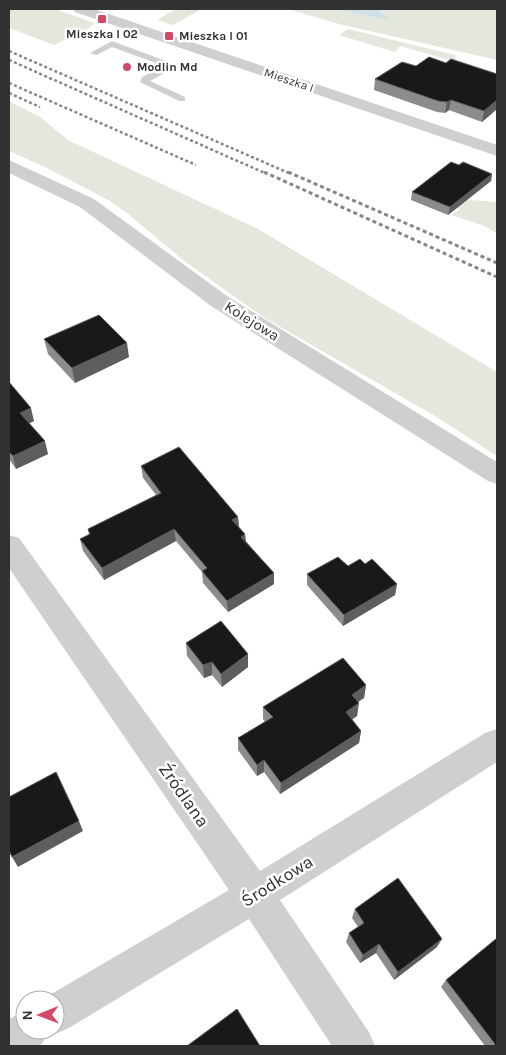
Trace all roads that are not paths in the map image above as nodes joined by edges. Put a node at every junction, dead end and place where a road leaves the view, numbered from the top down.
1 (80, 9) edge
2 (94, 53) dead end
3 (182, 99) dead end
4 (497, 152) edge
5 (9, 166) edge
6 (497, 474) edge
7 (9, 546) edge
8 (497, 744) edge
9 (255, 895) junction
10 (65, 1008) edge
11 (355, 1046) edge

1 - 4 street, Mieszka I
2 - 3 lane
5 - 6 street, Kolejowa
7 - 9 street, Źródlana
8 - 9 street, Środkowa
9 - 10 street, Środkowa
9 - 11 street, Źródlana

